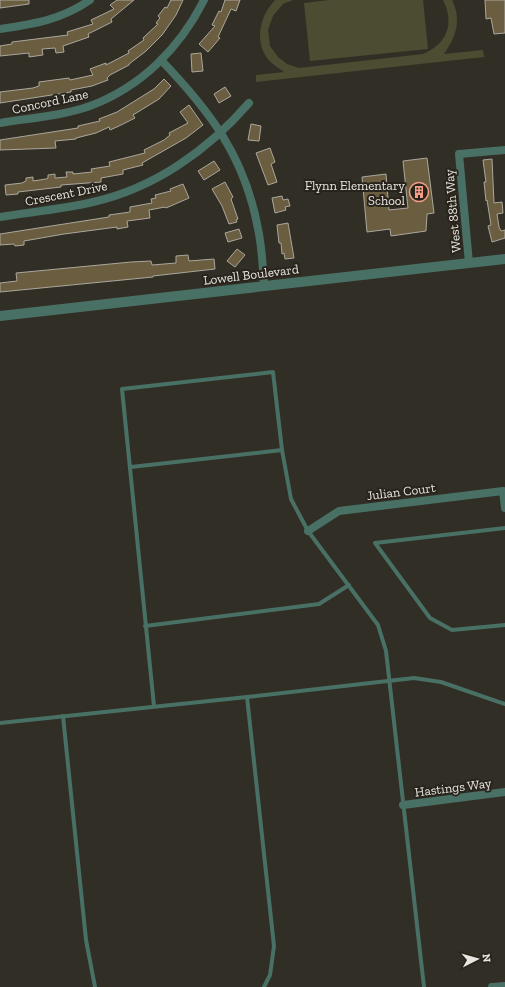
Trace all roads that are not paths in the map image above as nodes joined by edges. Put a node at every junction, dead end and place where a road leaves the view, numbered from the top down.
1 (90, 0) edge
2 (204, 0) edge
3 (0, 29) edge
4 (161, 60) junction
5 (249, 103) dead end
6 (0, 123) edge
7 (221, 133) junction
8 (505, 150) edge
9 (0, 217) edge
10 (505, 259) edge
11 (469, 263) junction
12 (264, 286) junction
13 (0, 316) edge
14 (282, 450) junction
15 (131, 468) junction
16 (505, 508) edge
17 (505, 528) edge
18 (308, 531) junction
19 (349, 585) junction
20 (505, 625) edge
21 (145, 626) junction
22 (390, 681) junction
23 (247, 697) junction
24 (505, 704) edge
25 (154, 706) junction
26 (63, 716) junction
27 (0, 723) edge
28 (505, 792) edge
29 (403, 805) junction
30 (505, 986) edge
31 (95, 987) edge
32 (264, 987) edge
33 (424, 987) edge
34 (492, 987) edge

1 - 3 street
2 - 4 street, Concord Lane
4 - 6 street, Concord Lane
4 - 7 street
5 - 7 street, Crescent Drive
7 - 9 street, Crescent Drive
7 - 12 street
8 - 11 street, West 88th Way
10 - 11 street, Lowell Boulevard
11 - 12 street, Lowell Boulevard
12 - 13 street, Lowell Boulevard
14 - 15 lane
14 - 15 lane
14 - 18 lane
15 - 21 lane
16 - 18 street, Julian Court
17 - 20 lane
18 - 19 lane
19 - 21 lane
19 - 22 lane
21 - 25 lane
22 - 23 lane
22 - 24 lane
22 - 29 lane
23 - 25 lane
23 - 32 lane
25 - 26 lane
26 - 27 lane
26 - 31 lane
28 - 29 street, Hastings Way
29 - 33 lane
30 - 34 street

